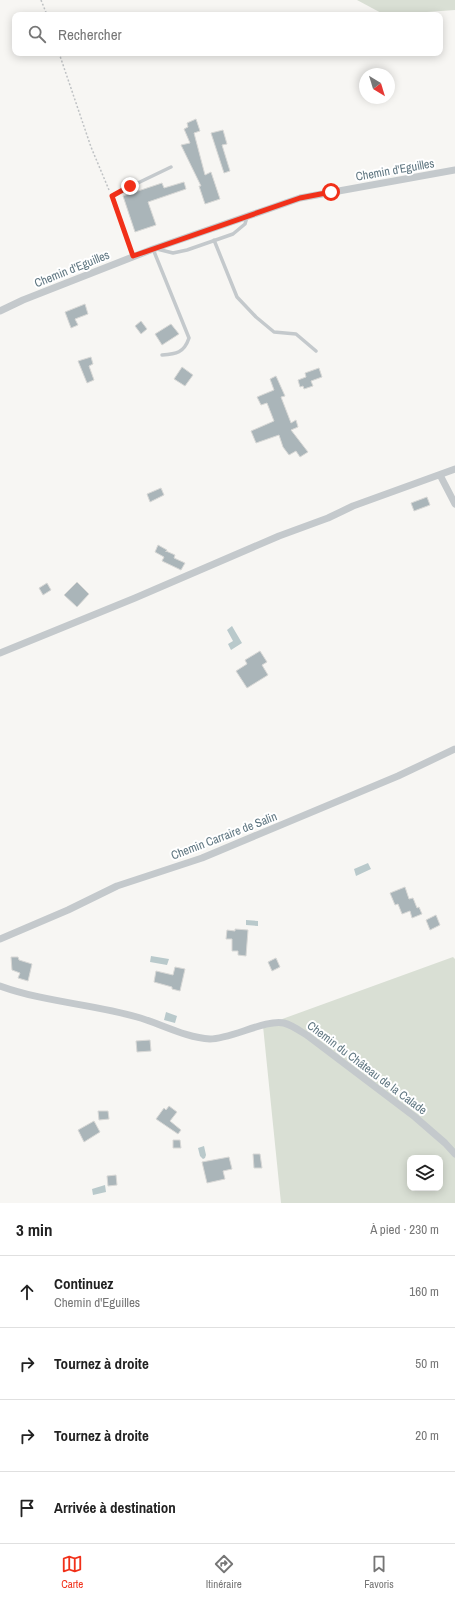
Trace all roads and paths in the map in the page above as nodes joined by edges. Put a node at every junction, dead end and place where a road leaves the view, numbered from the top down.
1 (42, 0) edge
2 (45, 12) edge
3 (60, 56) edge
4 (171, 167) dead end
5 (455, 170) edge
6 (112, 196) junction
7 (248, 216) junction
8 (214, 240) junction
9 (153, 248) junction
10 (133, 256) junction
11 (0, 311) edge
12 (316, 350) dead end
13 (162, 355) dead end
14 (455, 469) edge
15 (440, 474) junction
16 (455, 504) edge
17 (0, 653) edge
18 (455, 749) edge
19 (0, 939) edge
20 (0, 986) edge
21 (455, 1154) edge

1 - 2 path
3 - 6 path
4 - 6 lane
5 - 7 street, Chemin d'Eguilles
6 - 10 path
7 - 8 lane
7 - 9 street, Chemin d'Eguilles
8 - 9 lane
8 - 12 lane
9 - 10 street, Chemin d'Eguilles
9 - 13 lane
10 - 11 street, Chemin d'Eguilles
14 - 15 street
15 - 16 street
15 - 17 street
18 - 19 street, Chemin Carraire de Salin
20 - 21 street, Chemin du Château de la Calade

